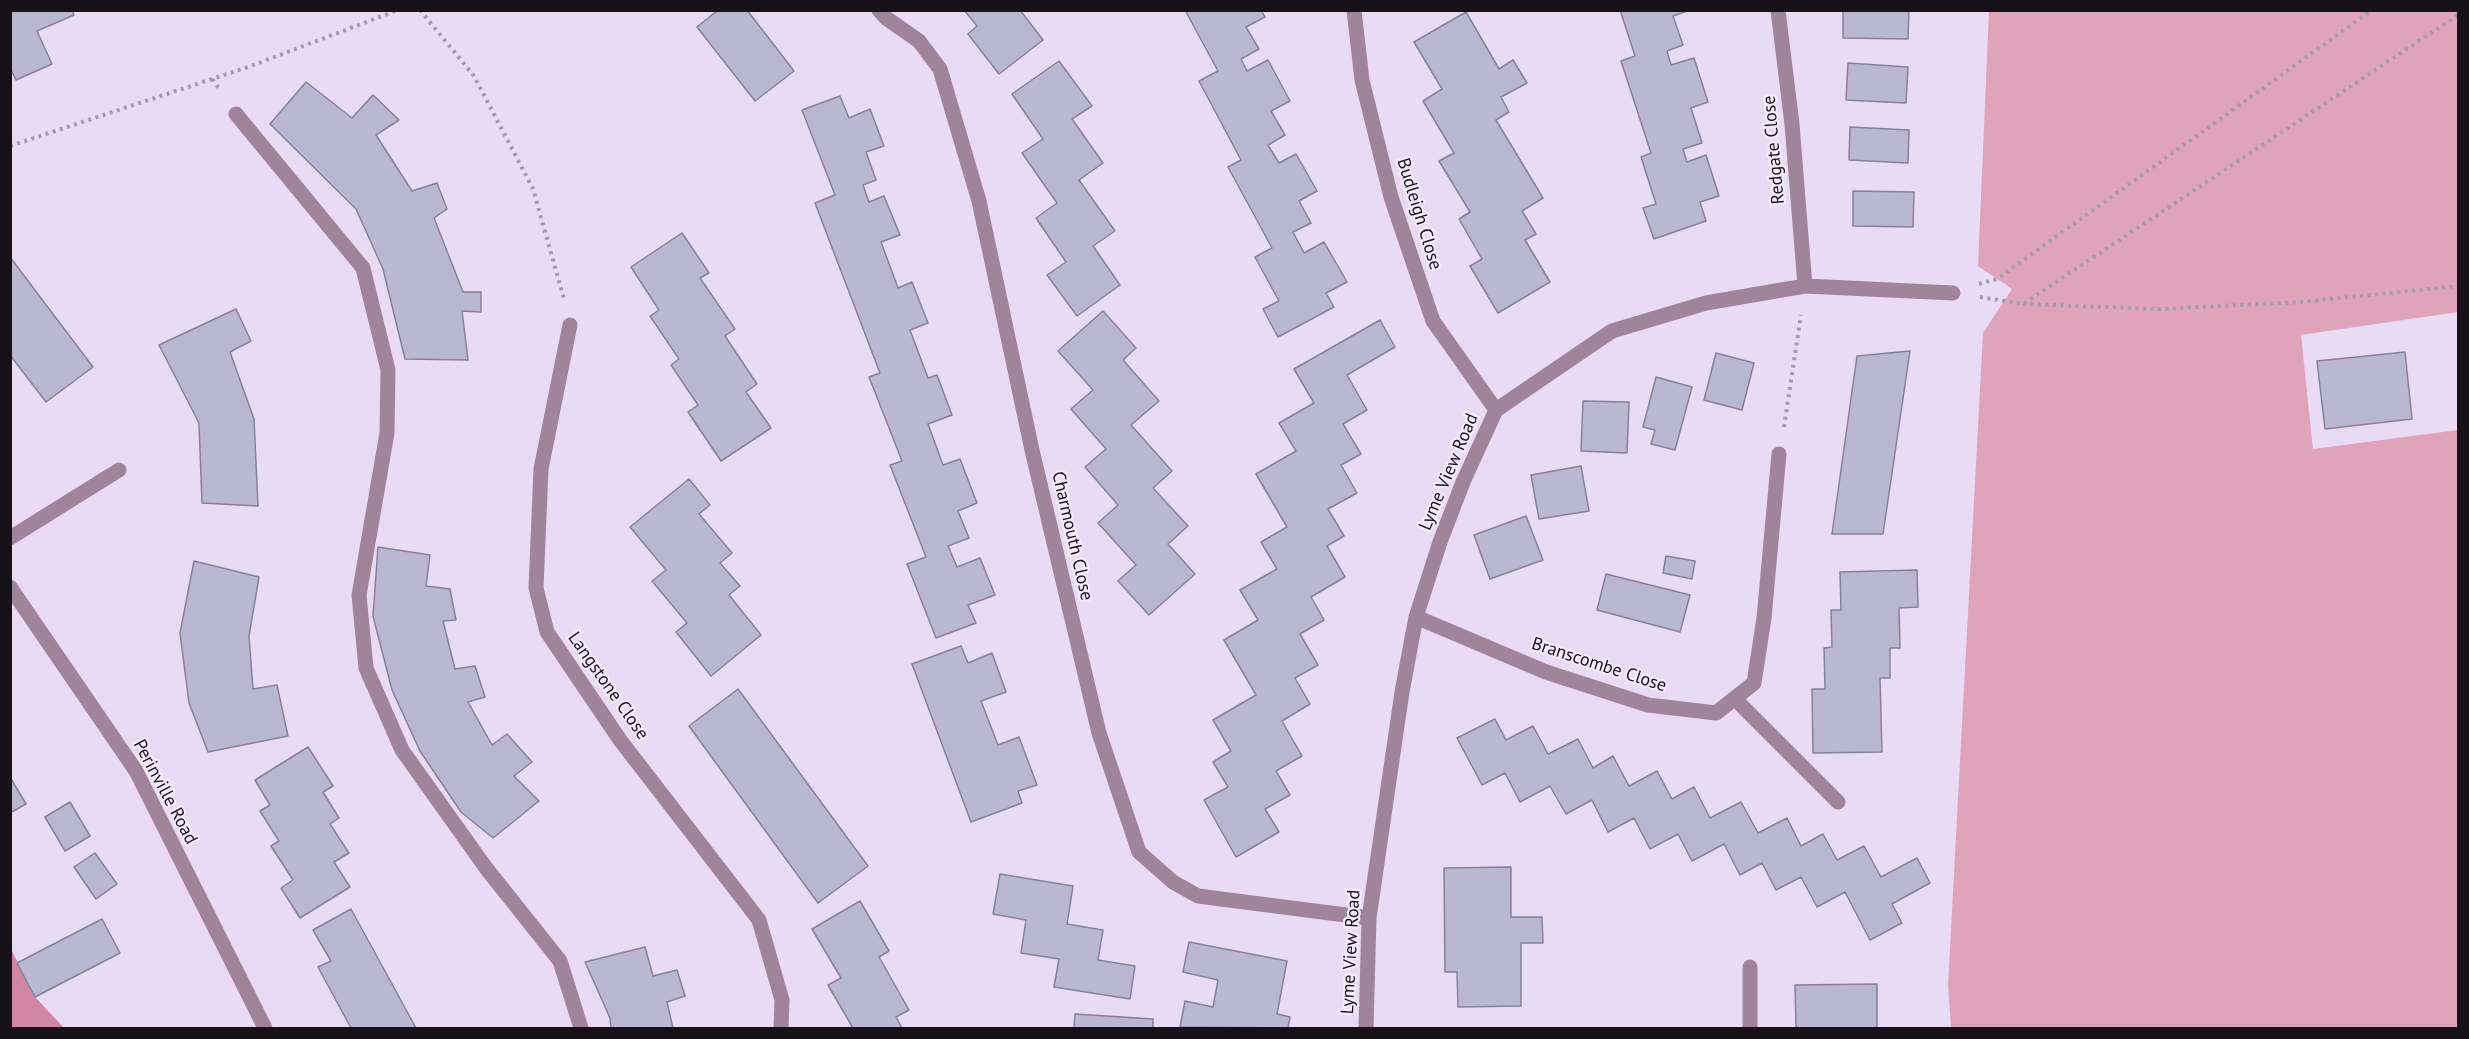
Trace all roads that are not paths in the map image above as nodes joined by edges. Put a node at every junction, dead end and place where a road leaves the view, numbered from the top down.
1 (879, 10) edge
2 (1354, 10) edge
3 (1778, 10) edge
4 (236, 114) dead end
5 (1805, 286) junction
6 (1953, 293) road end
7 (570, 325) road end
8 (1496, 410) junction
9 (1779, 454) road end
10 (119, 470) dead end
11 (10, 538) edge
12 (10, 587) edge
13 (1416, 617) junction
14 (1734, 699) junction
15 (1838, 802) dead end
16 (1370, 918) junction
17 (1750, 967) dead end
18 (265, 1029) edge
19 (581, 1029) edge
20 (781, 1029) edge
21 (1366, 1029) edge
22 (1750, 1029) edge

1 - 16 street, Charmouth Close
2 - 8 street, Budleigh Close
3 - 5 street, Redgate Close
4 - 19 street
5 - 6 street, Lyme View Road
5 - 8 street, Lyme View Road
7 - 20 street, Langstone Close
8 - 13 street, Lyme View Road
9 - 14 street, Branscombe Close
10 - 11 street
12 - 18 street, Perinville Road
13 - 14 street, Branscombe Close
13 - 16 street, Lyme View Road
14 - 15 street
16 - 21 street, Lyme View Road
17 - 22 street

